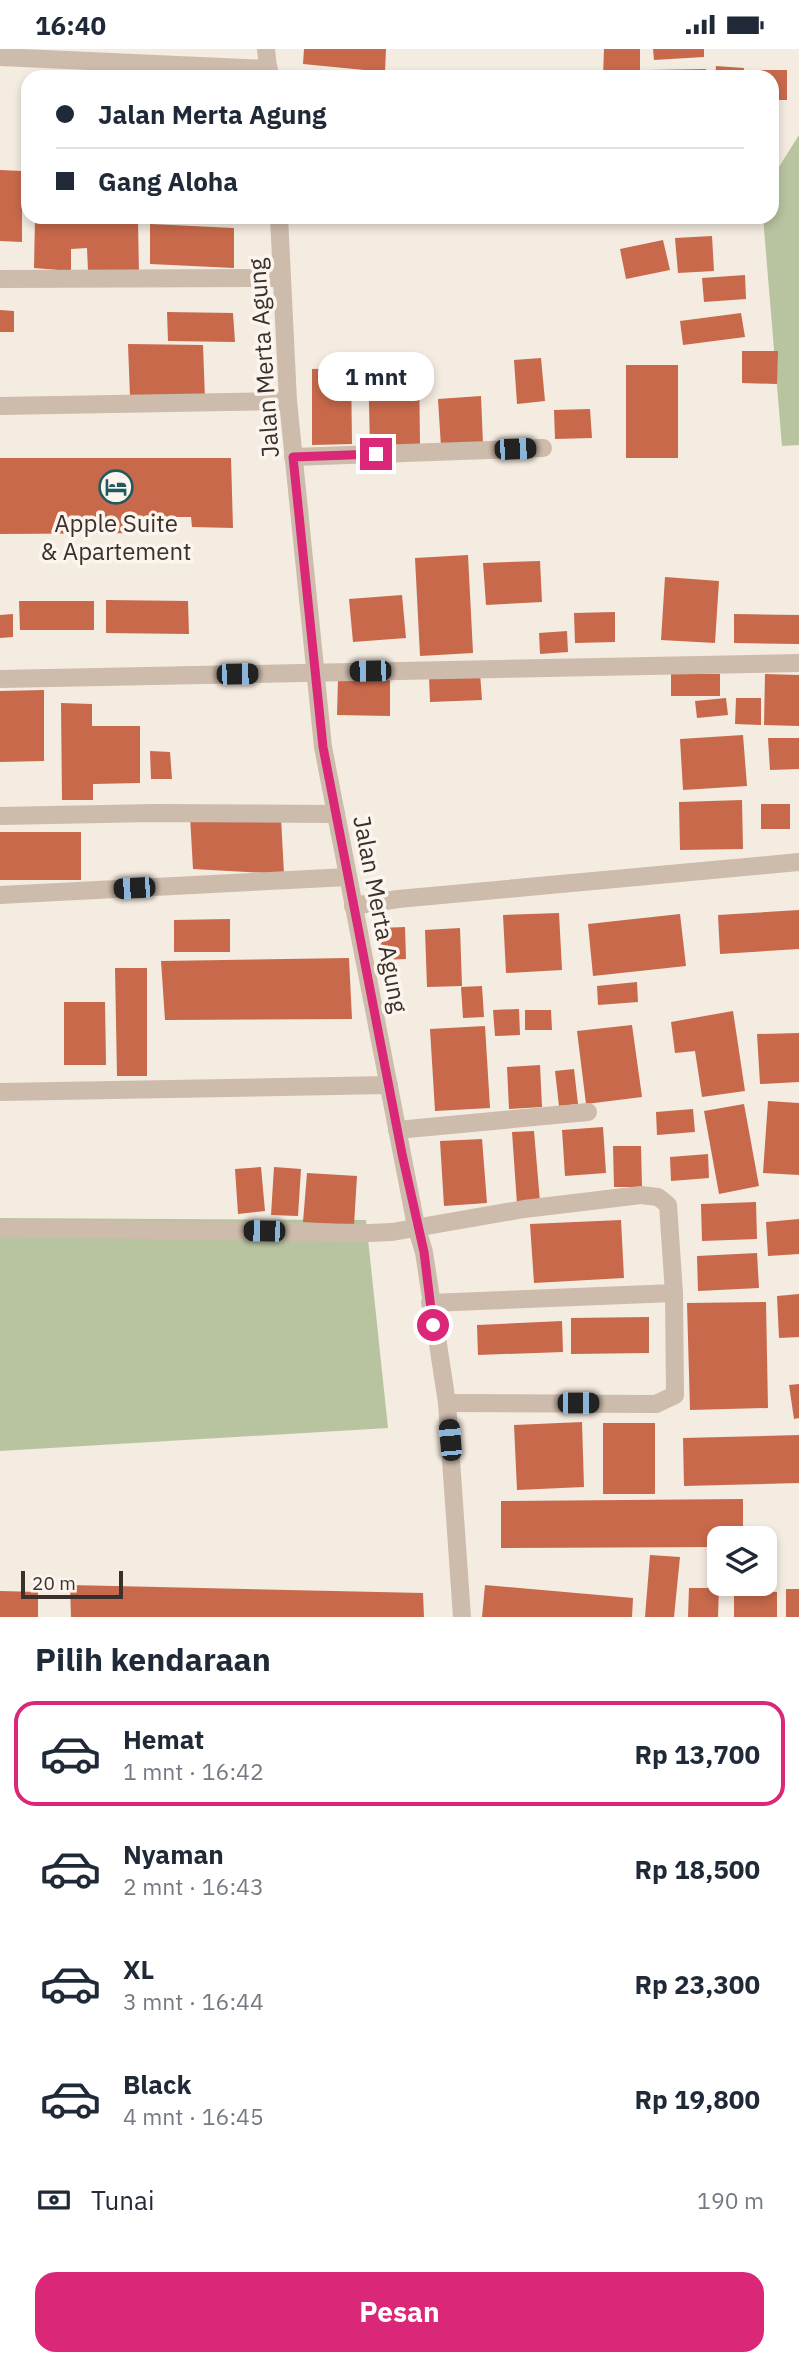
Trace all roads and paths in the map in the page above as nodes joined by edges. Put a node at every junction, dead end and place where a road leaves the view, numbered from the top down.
1 (266, 49) edge
2 (0, 57) edge
3 (219, 70) edge
4 (269, 70) edge
5 (279, 224) edge
6 (281, 278) junction
7 (0, 279) edge
8 (288, 401) junction
9 (0, 406) edge
10 (542, 448) dead end
11 (293, 457) junction
12 (799, 663) edge
13 (317, 673) junction
14 (0, 679) edge
15 (336, 814) junction
16 (0, 816) edge
17 (799, 862) edge
18 (348, 877) junction
19 (0, 895) edge
20 (353, 906) junction
21 (389, 1085) junction
22 (0, 1092) edge
23 (588, 1112) dead end
24 (397, 1130) junction
25 (416, 1226) junction
26 (0, 1228) edge
27 (674, 1293) junction
28 (430, 1303) junction
29 (447, 1403) junction
30 (462, 1617) edge

1 - 4 street
2 - 3 street
5 - 6 street, Jalan Merta Agung
6 - 7 street
6 - 8 street, Jalan Merta Agung
8 - 9 street
8 - 11 street, Jalan Merta Agung
10 - 11 street
11 - 13 street, Jalan Merta Agung
12 - 13 street
13 - 14 street
13 - 15 street, Jalan Merta Agung
15 - 16 street
15 - 18 street, Jalan Merta Agung
17 - 20 street
18 - 19 street
18 - 20 street, Jalan Merta Agung
20 - 21 street, Jalan Merta Agung
21 - 22 street
21 - 24 street, Jalan Merta Agung
23 - 24 street
24 - 25 street, Jalan Merta Agung
25 - 26 street
25 - 27 street
25 - 28 street, Jalan Merta Agung
27 - 28 street
27 - 29 street
28 - 29 street, Jalan Merta Agung
29 - 30 street, Jalan Merta Agung

